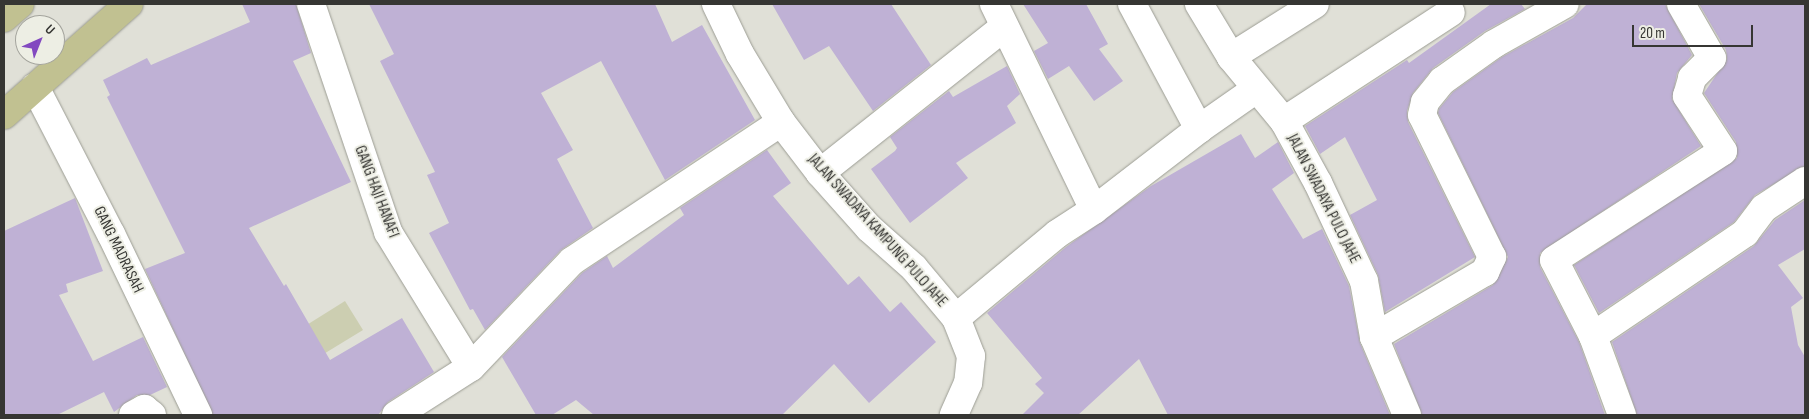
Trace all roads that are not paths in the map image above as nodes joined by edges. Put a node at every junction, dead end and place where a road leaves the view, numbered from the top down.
1 (20, 4) edge
2 (129, 4) edge
3 (311, 4) edge
4 (716, 4) edge
5 (1132, 4) edge
6 (1199, 4) edge
7 (1315, 4) edge
8 (1565, 4) edge
9 (1681, 4) edge
10 (1451, 12) dead end
11 (999, 15) edge
12 (4, 18) edge
13 (1231, 56) junction
14 (35, 87) junction
15 (1256, 90) junction
16 (4, 114) edge
17 (1284, 121) junction
18 (781, 122) junction
19 (1199, 129) junction
20 (820, 174) junction
21 (1805, 181) edge
22 (1094, 210) junction
23 (956, 318) junction
24 (1593, 336) junction
25 (1374, 337) junction
26 (471, 367) junction
27 (133, 415) edge
28 (152, 415) edge
29 (198, 415) edge
30 (396, 415) edge
31 (954, 415) edge
32 (1407, 415) edge
33 (1622, 415) edge

1 - 12 main road
2 - 14 main road
3 - 26 street, GANG HAJI HANAFI
4 - 18 street, JALAN SWADAYA KAMPUNG PULO JAHE
5 - 19 street
6 - 13 street, JALAN SWADAYA PULO JAHE
7 - 13 street
8 - 25 street
9 - 24 street
10 - 17 street
11 - 20 street
11 - 22 street
13 - 15 street, JALAN SWADAYA PULO JAHE
14 - 16 main road
14 - 29 street, GANG MADRASAH
15 - 17 street, JALAN SWADAYA PULO JAHE
15 - 19 street
17 - 25 street, JALAN SWADAYA PULO JAHE
18 - 20 street, JALAN SWADAYA KAMPUNG PULO JAHE
18 - 26 street
19 - 22 street
20 - 23 street, JALAN SWADAYA KAMPUNG PULO JAHE
21 - 24 street
22 - 23 street
23 - 31 street, JALAN SWADAYA KAMPUNG PULO JAHE
24 - 33 street
25 - 32 street, JALAN SWADAYA PULO JAHE
26 - 30 street
27 - 28 street

